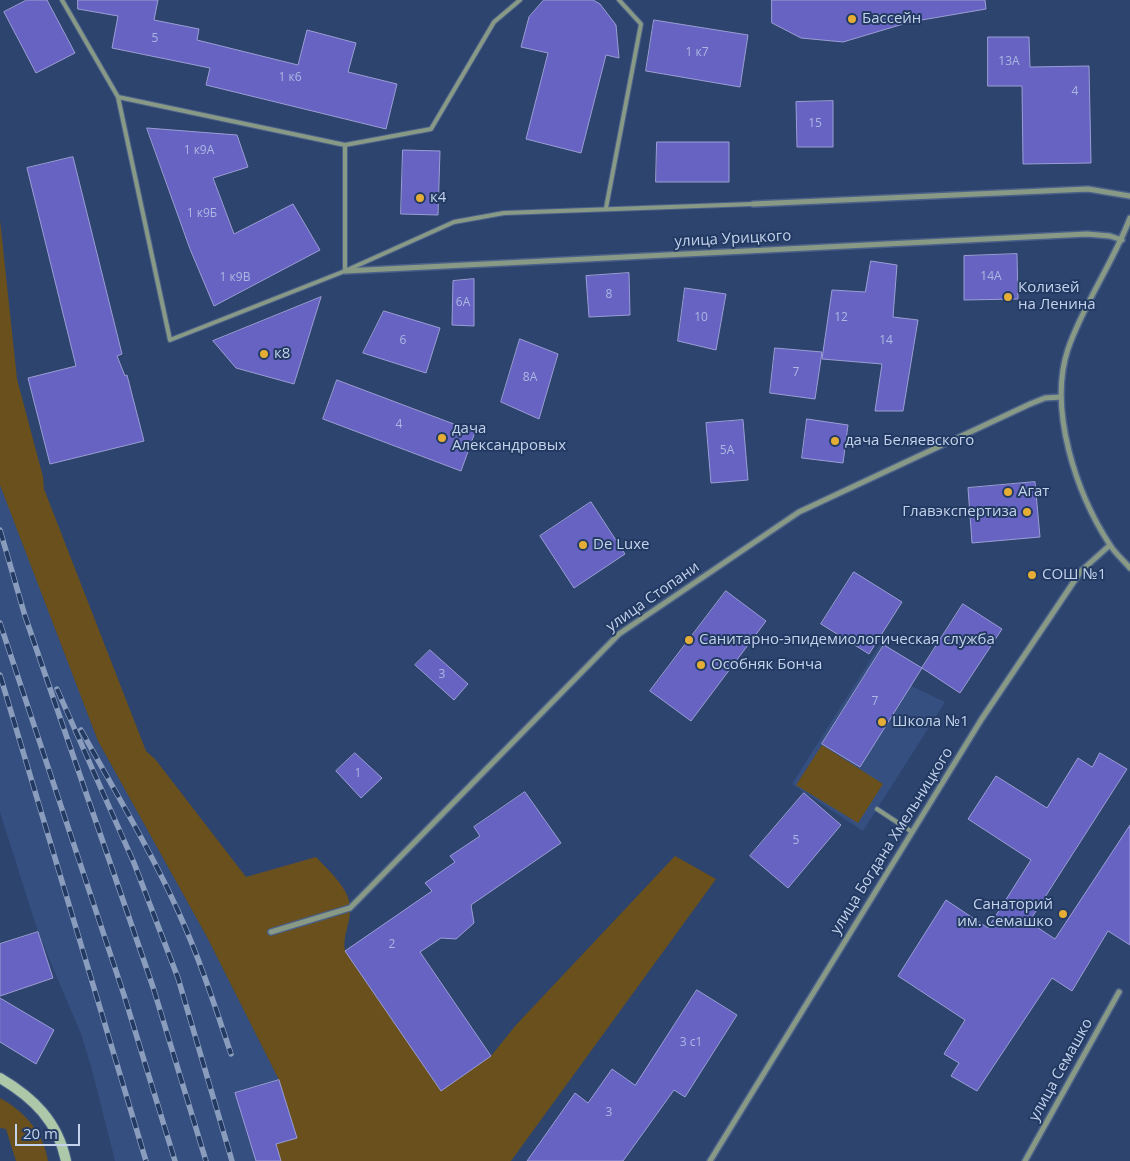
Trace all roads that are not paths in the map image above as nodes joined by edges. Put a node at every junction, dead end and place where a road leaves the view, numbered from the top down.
1 (62, 0) edge
2 (520, 0) edge
3 (619, 0) edge
4 (118, 97) junction
5 (345, 145) junction
6 (1130, 196) edge
7 (752, 204) joint
8 (606, 208) junction
9 (1130, 218) edge
10 (1122, 240) junction
11 (345, 271) junction
12 (1061, 397) junction
13 (1110, 545) junction
14 (1130, 568) edge
15 (877, 809) dead end
16 (912, 832) junction
17 (271, 932) dead end
18 (1119, 992) dead end
19 (0, 1078) edge
20 (66, 1161) edge
21 (710, 1161) edge
22 (1025, 1161) edge

1 - 4 lane
2 - 5 lane
3 - 8 lane
4 - 5 lane
4 - 11 lane
5 - 11 lane
6 - 7 street
7 - 8 lane
8 - 11 lane
9 - 10 street
10 - 11 street, улица Урицкого
10 - 12 street
12 - 13 street
12 - 17 street, улица Стопани
13 - 14 street
13 - 16 street, улица Богдана Хмельницкого
15 - 16 lane
16 - 21 street, улица Богдана Хмельницкого
18 - 22 street, улица Семашко
19 - 20 main road

